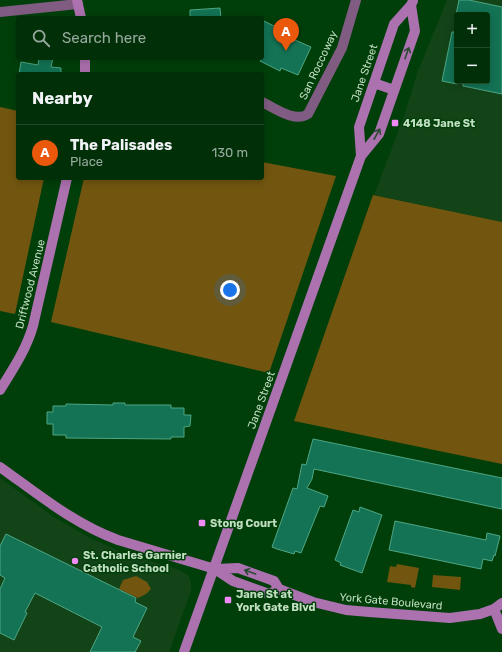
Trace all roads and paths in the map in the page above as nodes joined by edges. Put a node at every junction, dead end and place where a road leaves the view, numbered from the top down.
1 (356, 0) edge
2 (78, 2) edge
3 (412, 3) edge
4 (0, 12) edge
5 (82, 16) edge
6 (85, 60) edge
7 (85, 72) edge
8 (374, 83) junction
9 (394, 90) junction
10 (264, 103) edge
11 (361, 156) junction
12 (67, 180) edge
13 (0, 390) edge
14 (0, 467) edge
15 (215, 569) junction
16 (279, 589) junction
17 (498, 606) edge
18 (502, 629) edge
19 (184, 652) edge

1 - 10 street, San Roccoway
2 - 4 street
2 - 5 street
3 - 8 street, Jane Street
9 -> 3 street, Jane Street
6 - 7 street
8 - 9 street
8 - 11 street, Jane Street
11 -> 9 street, Jane Street
11 - 15 street, Jane Street
12 - 13 street, Driftwood Avenue
14 - 15 street
16 -> 15 street, York Gate Boulevard
15 - 16 street, York Gate Boulevard
15 - 19 street, Jane Street
16 - 17 street, York Gate Boulevard
17 - 18 street

